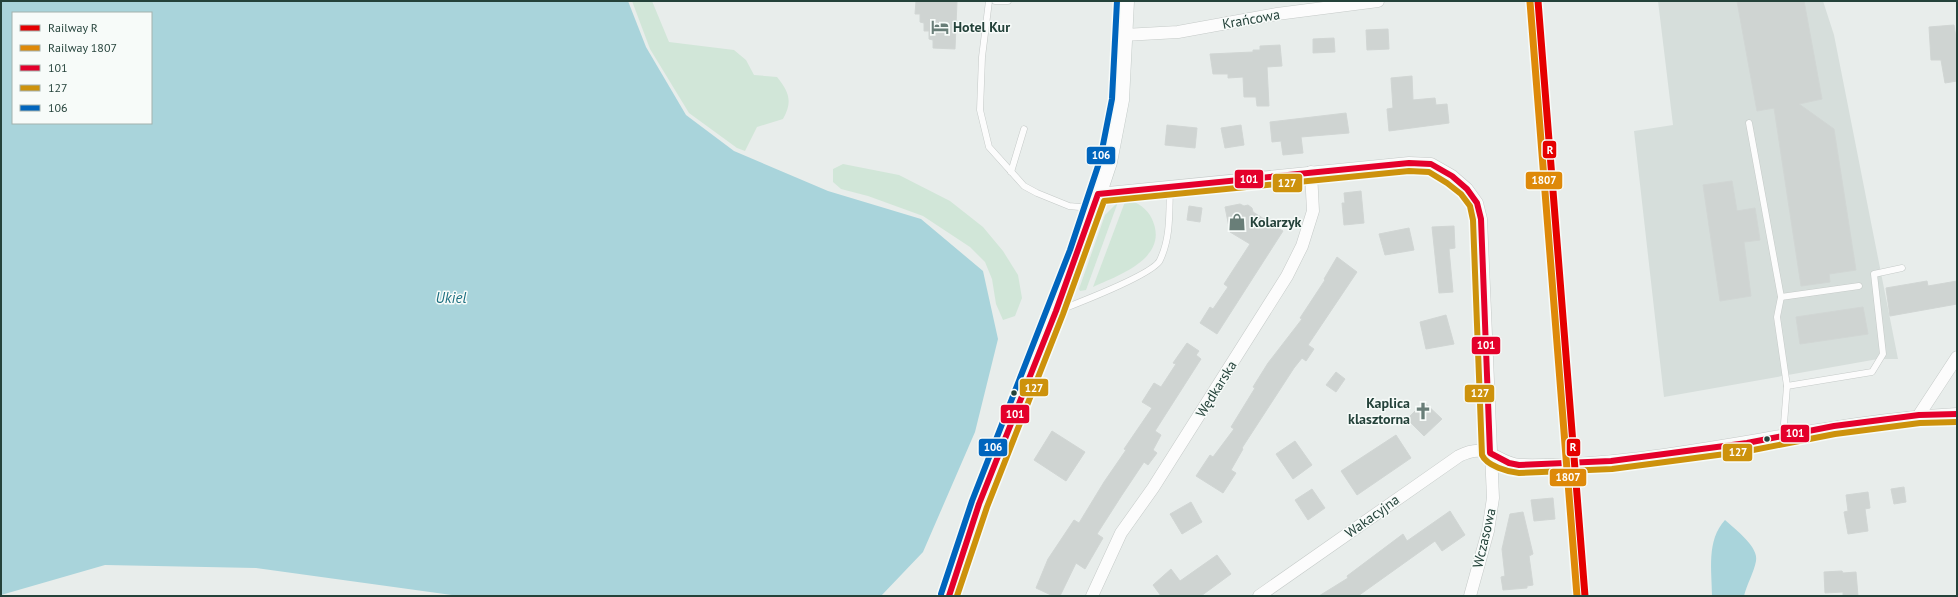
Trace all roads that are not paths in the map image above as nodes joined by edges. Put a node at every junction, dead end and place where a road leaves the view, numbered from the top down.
1 (989, 1) edge
2 (995, 1) edge
3 (1008, 1) edge
4 (1125, 1) edge
5 (1378, 1) edge
6 (1124, 35) junction
7 (1749, 123) dead end
8 (1024, 129) dead end
9 (1011, 172) junction
10 (1312, 172) junction
11 (1170, 188) junction
12 (1096, 201) junction
13 (1902, 268) dead end
14 (1859, 286) dead end
15 (1781, 297) junction
16 (1056, 311) junction
17 (1957, 357) edge
18 (1788, 386) junction
19 (1957, 414) edge
20 (1918, 416) junction
21 (1783, 436) junction
22 (1490, 452) junction
23 (949, 596) edge
24 (1092, 596) edge
25 (1259, 596) edge
26 (1470, 596) edge

1 - 9 lane
2 - 3 lane
4 - 6 main road
5 - 6 street, Krańcowa
6 - 12 main road
7 - 15 lane
8 - 9 lane
9 - 12 lane
10 - 11 street, Wczasowa
10 - 22 street, Wczasowa
10 - 24 street, Wędkarska
11 - 12 street, Wczasowa
11 - 16 lane
12 - 16 main road
13 - 18 lane
14 - 15 lane
15 - 18 lane
16 - 23 main road
17 - 20 street
18 - 21 lane
19 - 20 street
20 - 21 street
21 - 22 street
22 - 25 street, Wakacyjna
22 - 26 street, Wczasowa

